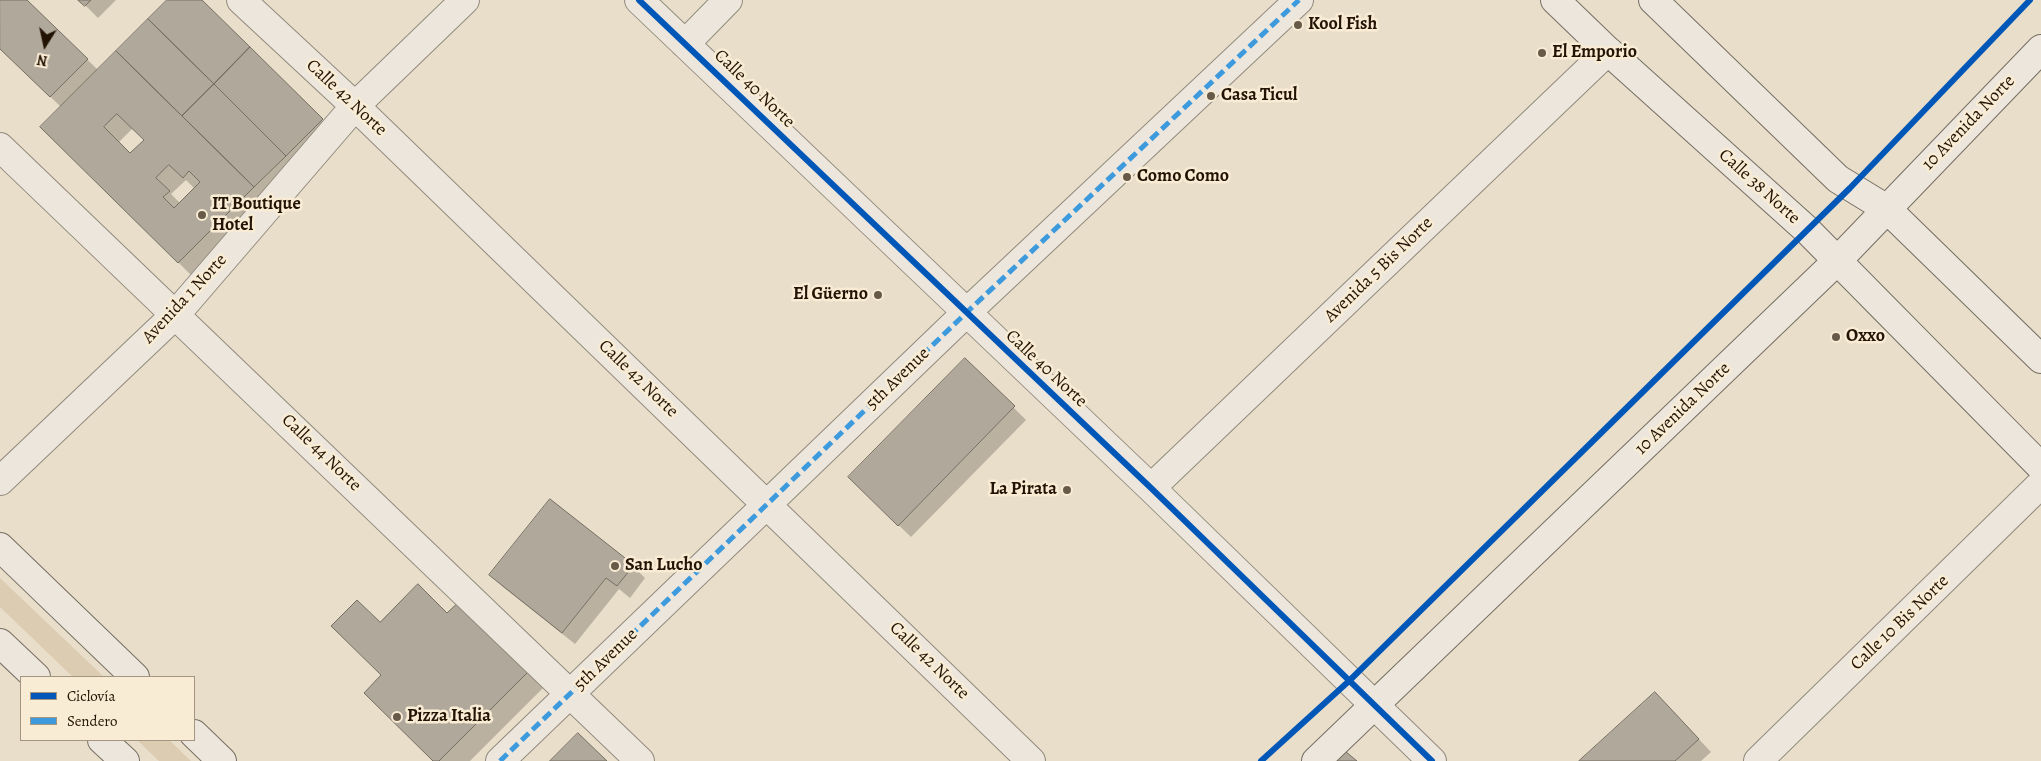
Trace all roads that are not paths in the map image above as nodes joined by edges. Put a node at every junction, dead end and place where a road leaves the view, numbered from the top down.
1 (241, 0) edge
2 (465, 0) edge
3 (639, 0) edge
4 (728, 0) edge
5 (1299, 0) edge
6 (1555, 0) edge
7 (1653, 0) edge
8 (685, 44) junction
9 (2041, 49) edge
10 (1608, 51) junction
11 (355, 106) junction
12 (0, 147) edge
13 (1887, 209) junction
14 (1838, 260) junction
15 (966, 313) junction
16 (176, 314) junction
17 (2041, 359) edge
18 (2041, 467) edge
19 (0, 481) edge
20 (2041, 484) edge
21 (1151, 488) junction
22 (767, 503) junction
23 (0, 547) edge
24 (0, 643) edge
25 (35, 676) edge
26 (134, 676) edge
27 (572, 694) junction
28 (1375, 705) junction
29 (195, 735) edge
30 (103, 741) edge
31 (124, 761) edge
32 (222, 761) edge
33 (500, 761) edge
34 (640, 761) edge
35 (1031, 761) edge
36 (1316, 761) edge
37 (1432, 761) edge
38 (1758, 761) edge

1 - 11 street, Calle 42 Norte
2 - 11 street, Avenida 1 Norte
3 - 8 street, Calle 40 Norte
4 - 8 street
5 - 15 street, 5th Avenue
6 - 10 street, Calle 38 Norte
7 - 13 street
8 - 15 street, Calle 40 Norte
9 - 13 street, 10 Avenida Norte
10 - 14 street, Calle 38 Norte
10 - 21 street, Avenida 5 Bis Norte
11 - 16 street, Avenida 1 Norte
11 - 22 street, Calle 42 Norte
12 - 16 street, Calle 44 Norte
13 - 14 street, 10 Avenida Norte
13 - 17 street
14 - 18 street, Calle 38 Norte
14 - 28 street, 10 Avenida Norte
15 - 21 street, Calle 40 Norte
15 - 22 street, 5th Avenue
16 - 19 street, Avenida 1 Norte
16 - 27 street, Calle 44 Norte
20 - 38 street, Calle 10 Bis Norte
21 - 28 street, Calle 40 Norte
22 - 27 street, 5th Avenue
22 - 35 street, Calle 42 Norte
23 - 26 street
24 - 25 street
27 - 33 street, 5th Avenue
27 - 34 street, Calle 44 Norte
28 - 36 street, 10 Avenida Norte
28 - 37 street, Calle 40 Norte
29 - 32 street
30 - 31 street

